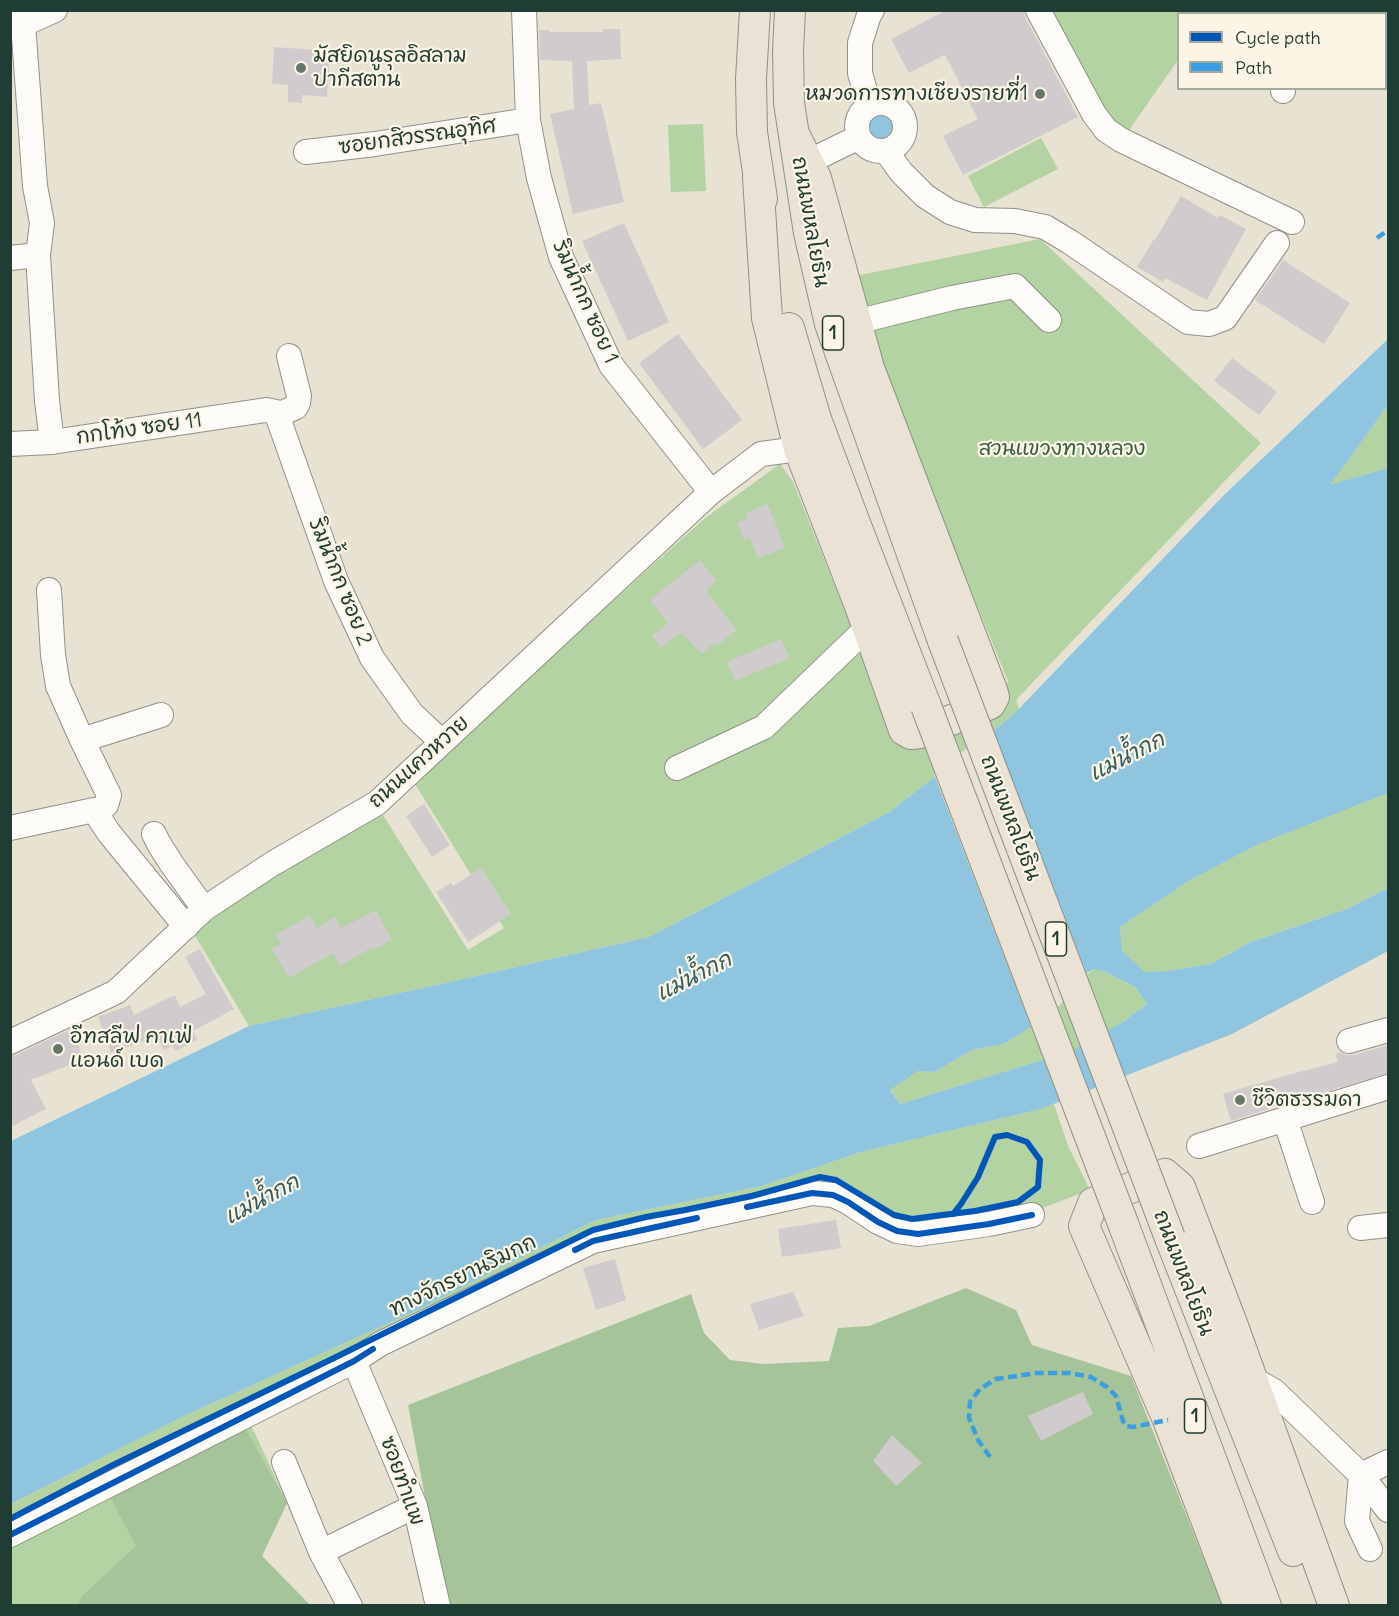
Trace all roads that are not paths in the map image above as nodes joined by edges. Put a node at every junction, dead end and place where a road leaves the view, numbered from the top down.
1 (54, 10) edge
2 (524, 10) edge
3 (755, 10) edge
4 (790, 10) edge
5 (872, 10) edge
6 (1038, 10) edge
7 (19, 20) edge
8 (869, 105) junction
9 (528, 120) junction
10 (859, 137) junction
11 (801, 149) junction
12 (886, 151) junction
13 (306, 152) dead end
14 (758, 178) junction
15 (1292, 222) dead end
16 (1277, 243) dead end
17 (38, 255) junction
18 (10, 258) edge
19 (1049, 320) dead end
20 (856, 322) junction
21 (289, 356) dead end
22 (272, 413) junction
23 (52, 442) junction
24 (10, 444) edge
25 (799, 449) junction
26 (711, 492) junction
27 (49, 590) dead end
28 (868, 627) junction
29 (160, 715) dead end
30 (82, 740) junction
31 (442, 742) junction
32 (677, 768) dead end
33 (94, 810) junction
34 (10, 828) edge
35 (154, 834) dead end
36 (204, 909) junction
37 (186, 927) junction
38 (1389, 1030) edge
39 (1349, 1041) dead end
40 (10, 1042) edge
41 (1389, 1087) edge
42 (1285, 1119) junction
43 (1199, 1146) dead end
44 (1312, 1202) dead end
45 (1032, 1215) dead end
46 (1389, 1225) edge
47 (1360, 1228) dead end
48 (354, 1361) junction
49 (1251, 1378) junction
50 (284, 1462) dead end
51 (1389, 1462) edge
52 (1360, 1475) junction
53 (415, 1506) junction
54 (1389, 1510) edge
55 (10, 1535) edge
56 (1370, 1549) dead end
57 (321, 1552) junction
58 (350, 1605) edge
59 (438, 1605) edge
60 (1239, 1605) edge
61 (1266, 1605) edge
62 (1314, 1605) edge
63 (1334, 1605) edge

1 - 7 street
2 - 9 street, ริมน้ำกก ซอย 1
3 - 14 main road, ถนนพหลโยธิน / 1
4 - 11 main road, ถนนพหลโยธิน / 1
5 - 8 street
6 - 15 street
7 - 17 street
8 - 10 street
8 - 12 street
9 - 13 street, ซอยกสิวรรณอุทิศ
9 - 26 street, ริมน้ำกก ซอย 1
10 - 11 street
10 - 12 street
11 - 20 main road
11 - 62 main road, ถนนพหลโยธิน / 1, bridge
12 - 16 street
14 - 25 main road
14 - 61 main road, ถนนพหลโยธิน / 1, bridge
17 - 18 street
17 - 23 street
19 - 20 street
20 - 28 main road
21 - 22 street
22 - 23 street, กกโท้ง ซอย 11
22 - 31 street, ริมน้ำกก ซอย 2
23 - 24 street, กกโท้ง ซอย 11
25 - 26 street, ถนนแควหวาย
25 - 28 main road
26 - 31 street, ถนนแควหวาย
27 - 30 street
28 - 32 street
29 - 30 street
30 - 33 street
31 - 36 street, ถนนแควหวาย
33 - 34 street
33 - 37 street
35 - 36 street
36 - 37 street, ถนนแควหวาย
37 - 40 street, ถนนแควหวาย
38 - 39 street
41 - 42 street
42 - 43 street
42 - 44 street
45 - 48 street
46 - 47 street
48 - 53 street, ซอยทำแพ
48 - 55 street
49 - 52 street
49 - 60 main road
49 - 63 main road
50 - 57 street
51 - 52 street
52 - 54 street
52 - 56 street
53 - 57 street
53 - 59 street, ซอยทำแพ
57 - 58 street

